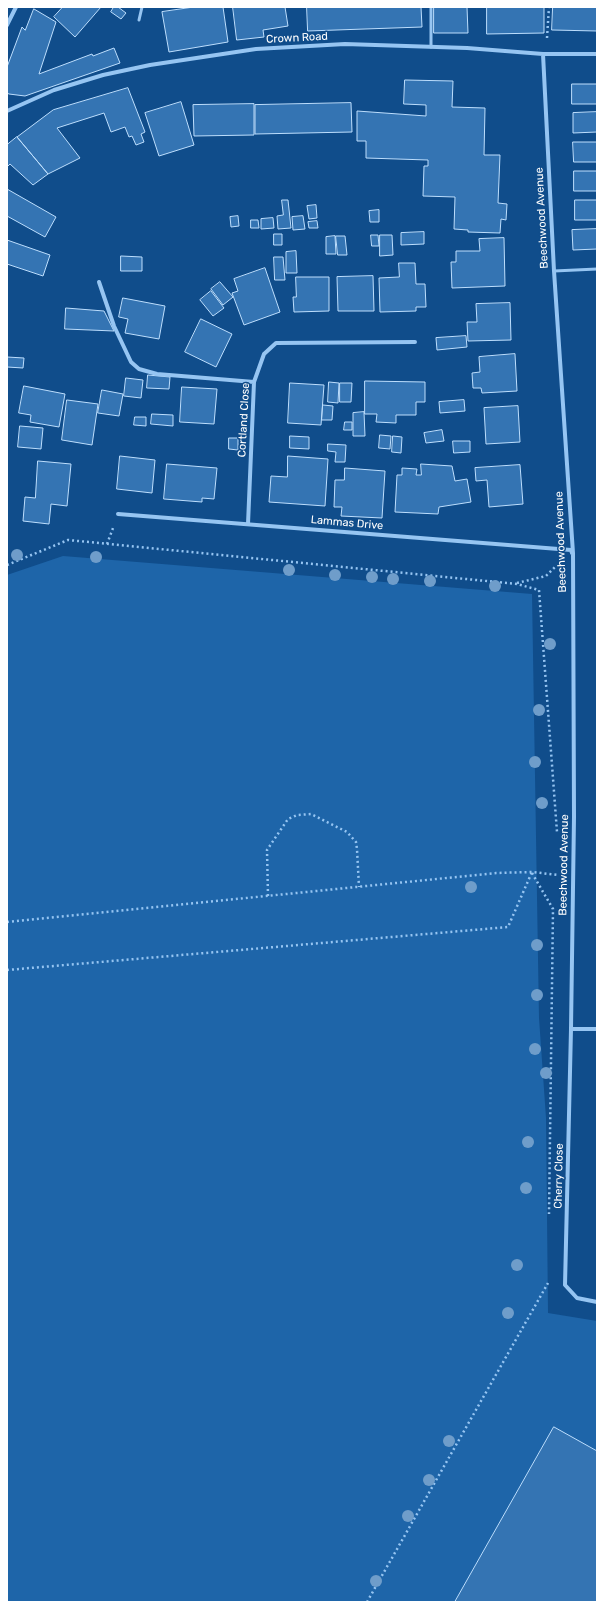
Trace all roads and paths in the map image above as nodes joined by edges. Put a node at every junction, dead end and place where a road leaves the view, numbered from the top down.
1 (16, 7) edge
2 (142, 7) edge
3 (431, 7) edge
4 (549, 7) edge
5 (139, 20) dead end
6 (7, 25) edge
7 (431, 47) junction
8 (543, 54) junction
9 (597, 54) edge
10 (7, 111) edge
11 (597, 270) edge
12 (554, 271) junction
13 (99, 282) dead end
14 (415, 342) dead end
15 (254, 382) junction
16 (118, 514) dead end
17 (248, 524) junction
18 (572, 552) junction
19 (7, 565) edge
20 (517, 584) junction
21 (557, 835) dead end
22 (532, 872) junction
23 (560, 875) dead end
24 (359, 887) junction
25 (268, 896) junction
26 (7, 922) edge
27 (7, 970) edge
28 (571, 1029) junction
29 (597, 1029) edge
30 (549, 1215) dead end
31 (548, 1277) dead end
32 (597, 1302) edge
33 (367, 1602) edge

1 - 6 street
2 - 5 lane
3 - 7 lane
4 - 8 path
7 - 8 street, Crown Road
7 - 10 street, Crown Road
8 - 9 street, Crown Road
8 - 12 street, Beechwood Avenue
11 - 12 lane
12 - 18 street, Beechwood Avenue
13 - 15 street
14 - 15 street, Cortland Close
15 - 17 street, Cortland Close
16 - 17 street, Lammas Drive
17 - 18 street, Lammas Drive
18 - 20 path
18 - 28 street, Beechwood Avenue
19 - 20 path
20 - 21 path
22 - 23 path
22 - 24 path
22 - 27 path
22 - 30 path
24 - 25 path
24 - 25 path
25 - 26 path
28 - 29 street
28 - 32 street, Cherry Close
31 - 33 path

